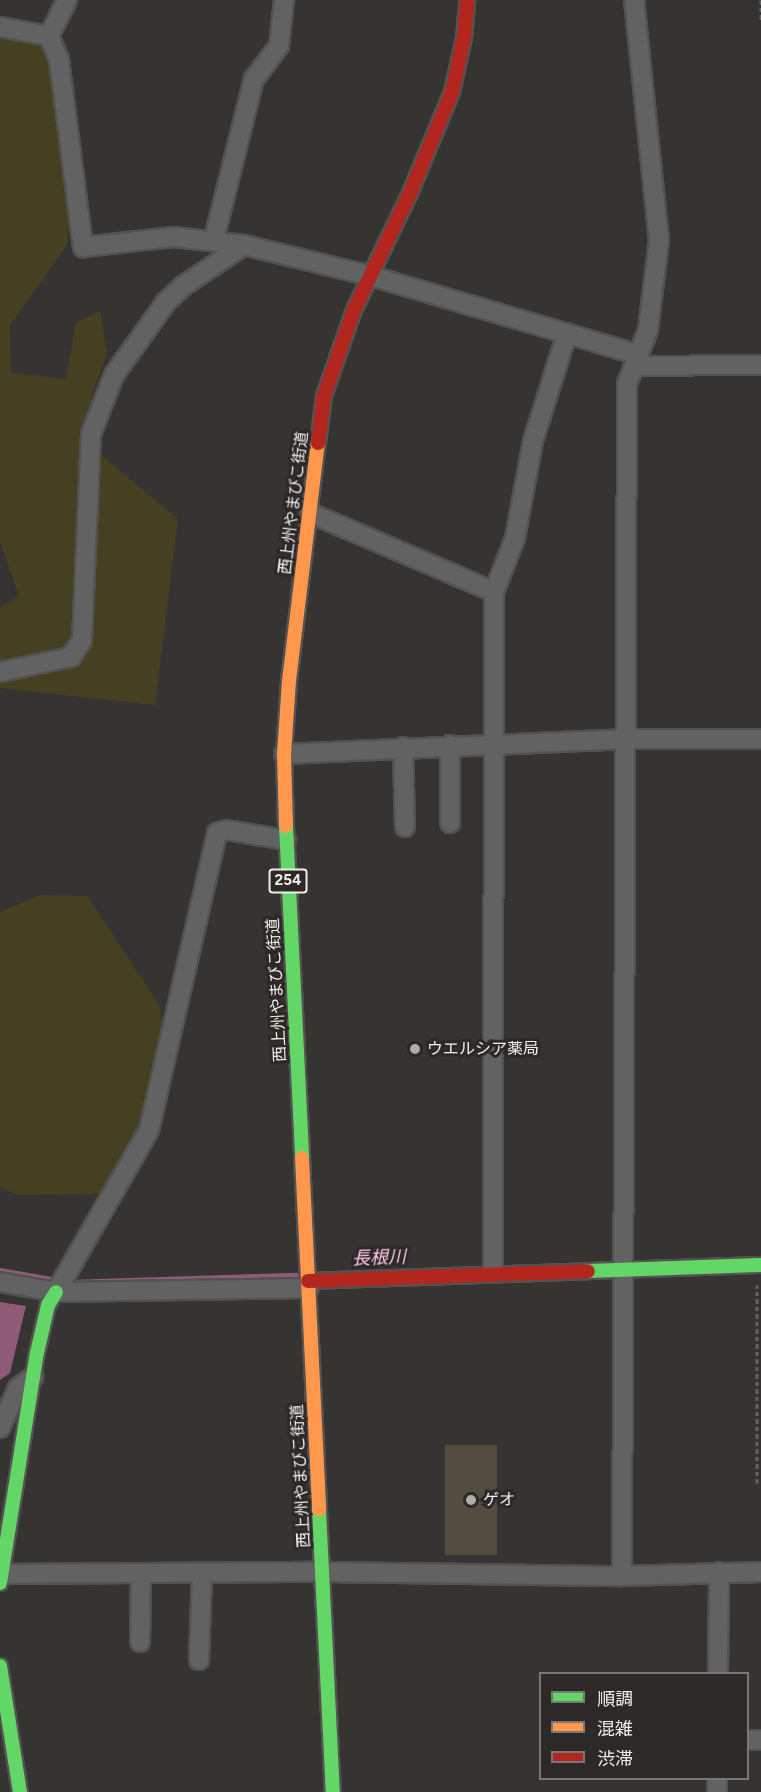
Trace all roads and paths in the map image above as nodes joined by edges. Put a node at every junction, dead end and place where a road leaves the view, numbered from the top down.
1 (67, 0) edge
2 (284, 0) edge
3 (467, 0) edge
4 (634, 0) edge
5 (761, 0) edge
6 (761, 20) edge
7 (0, 27) edge
8 (49, 36) junction
9 (214, 239) junction
10 (244, 245) junction
11 (371, 276) junction
12 (567, 333) junction
13 (637, 360) junction
14 (761, 365) edge
15 (310, 513) junction
16 (494, 592) junction
17 (0, 672) edge
18 (624, 739) junction
19 (761, 739) edge
20 (491, 744) junction
21 (450, 745) junction
22 (403, 747) junction
23 (284, 754) junction
24 (450, 823) dead end
25 (405, 826) dead end
26 (286, 840) junction
27 (759, 1265) edge
28 (623, 1269) junction
29 (493, 1274) junction
30 (0, 1282) edge
31 (308, 1285) junction
32 (56, 1292) junction
33 (33, 1377) junction
34 (0, 1428) edge
35 (757, 1483) dead end
36 (323, 1572) junction
37 (719, 1572) junction
38 (761, 1572) edge
39 (141, 1573) junction
40 (202, 1573) junction
41 (622, 1576) junction
42 (1, 1579) edge
43 (140, 1642) dead end
44 (200, 1660) dead end
45 (0, 1666) edge
46 (718, 1672) edge
47 (20, 1792) edge
48 (333, 1792) edge

1 - 8 street
2 - 9 street
3 - 11 main road, 西上州やまびこ街道 / 254
4 - 13 street
5 - 6 path
7 - 8 street
8 - 9 street
9 - 10 street
10 - 11 street
10 - 17 street
11 - 12 street
11 - 15 main road, 西上州やまびこ街道 / 254
12 - 13 street
12 - 16 street
13 - 14 street
13 - 18 street
15 - 16 street
15 - 23 main road, 西上州やまびこ街道 / 254
16 - 20 street
18 - 19 street
18 - 20 street
18 - 28 street
20 - 21 street
20 - 29 street
21 - 22 street
21 - 24 street
22 - 23 street
22 - 25 street
23 - 26 main road, 西上州やまびこ街道 / 254
26 - 31 main road, 西上州やまびこ街道 / 254
26 - 32 street
27 - 28 main road
27 - 35 path
28 - 29 main road
28 - 41 street
29 - 31 main road
30 - 32 street
31 - 32 street
31 - 36 main road, 西上州やまびこ街道 / 254
32 - 33 main road
33 - 34 street
33 - 42 main road
36 - 40 street
36 - 41 street
36 - 48 main road, 西上州やまびこ街道 / 254
37 - 38 street
37 - 41 street
37 - 46 street
39 - 40 street
39 - 42 street
39 - 43 street
40 - 44 street
45 - 47 main road

